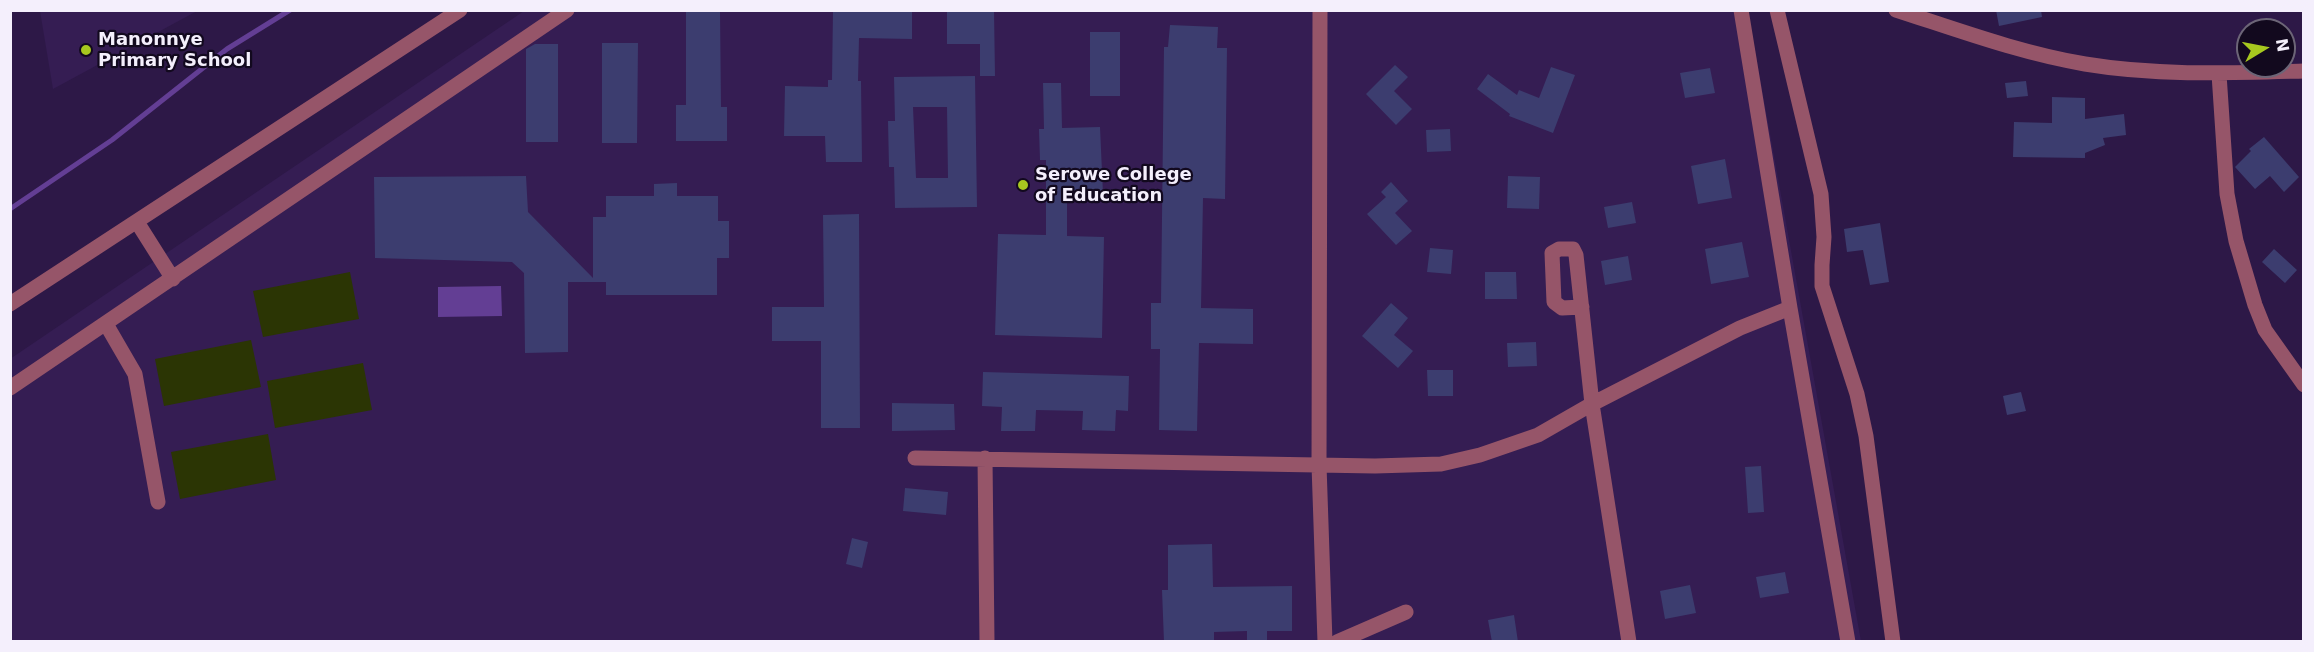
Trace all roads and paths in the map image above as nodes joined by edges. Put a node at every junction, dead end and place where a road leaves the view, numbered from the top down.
1 (460, 10) edge
2 (567, 10) edge
3 (1320, 10) edge
4 (1741, 10) edge
5 (1777, 10) edge
6 (1896, 10) edge
7 (2304, 71) edge
8 (2219, 74) junction
9 (137, 222) junction
10 (172, 279) junction
11 (10, 304) edge
12 (1582, 307) dead end
13 (1790, 308) junction
14 (106, 324) junction
15 (2304, 385) edge
16 (10, 388) edge
17 (1592, 404) junction
18 (915, 458) dead end
19 (985, 458) junction
20 (1319, 465) junction
21 (158, 502) dead end
22 (1406, 612) dead end
23 (987, 642) edge
24 (1324, 642) edge
25 (1337, 642) edge
26 (1629, 642) edge
27 (1848, 642) edge
28 (1893, 642) edge

1 - 9 street
2 - 10 street
3 - 20 street
4 - 13 street
5 - 28 street
6 - 8 street
7 - 8 street
8 - 15 street
9 - 10 street
9 - 11 street
10 - 14 street
12 - 17 street
13 - 17 street
13 - 27 street
14 - 16 street
14 - 21 street
17 - 20 street
17 - 26 street
18 - 19 street
19 - 20 street
19 - 23 street
20 - 24 street
22 - 25 street

